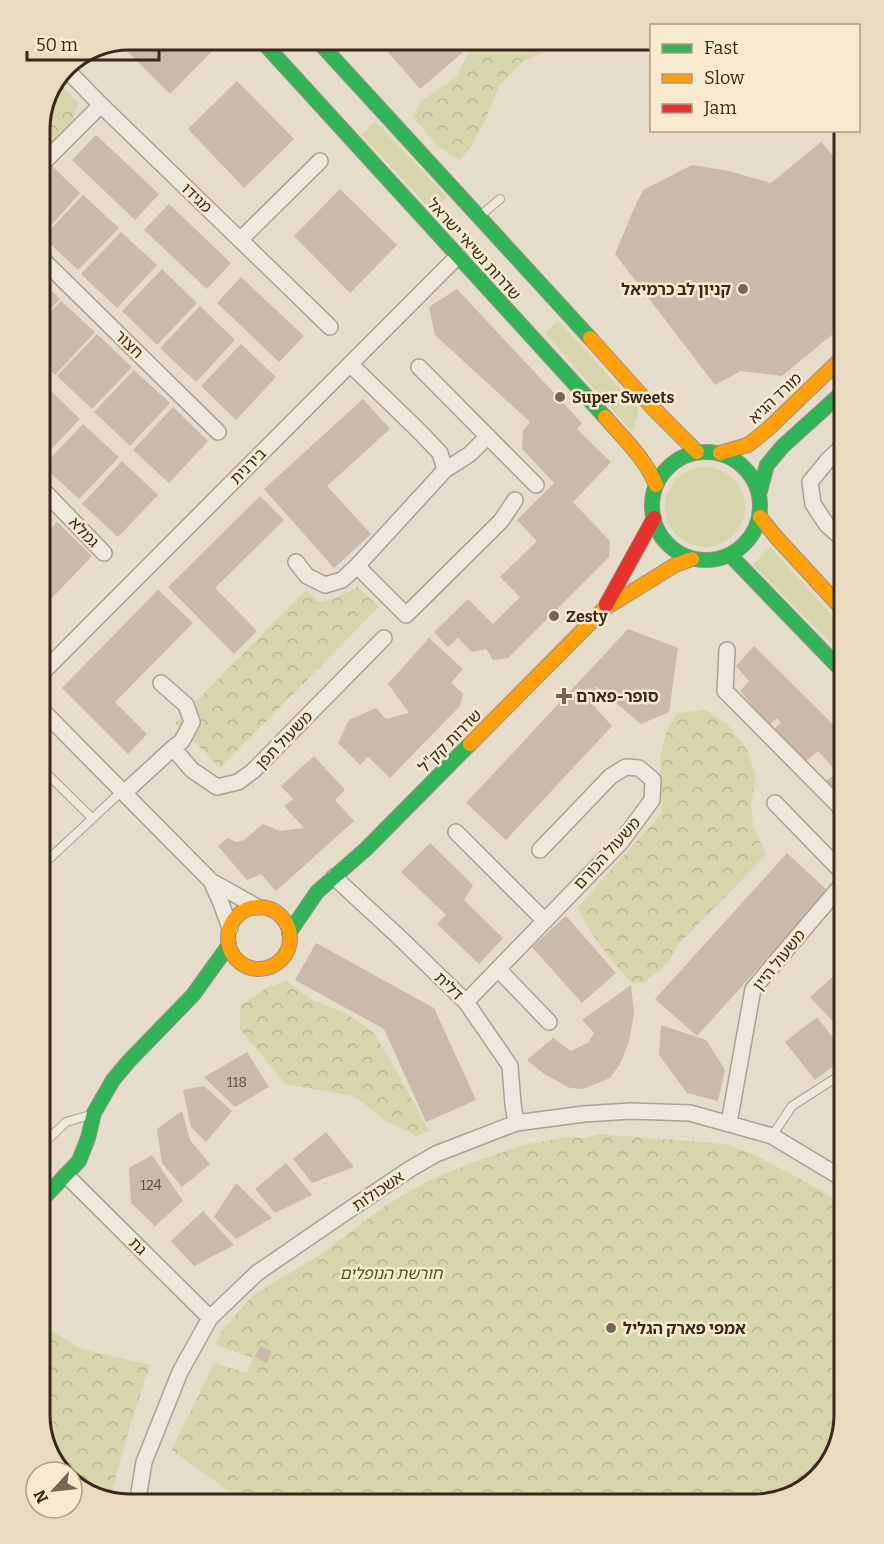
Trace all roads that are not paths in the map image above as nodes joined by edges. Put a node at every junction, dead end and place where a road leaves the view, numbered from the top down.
1 (270, 50) edge
2 (326, 50) edge
3 (71, 74) edge
4 (101, 105) junction
5 (50, 156) edge
6 (320, 161) dead end
7 (500, 199) dead end
8 (479, 216) junction
9 (240, 240) junction
10 (458, 256) junction
11 (50, 267) edge
12 (330, 327) dead end
13 (350, 364) junction
14 (834, 366) edge
15 (419, 367) dead end
16 (834, 400) edge
17 (218, 432) dead end
18 (488, 436) junction
19 (697, 452) junction
20 (720, 453) junction
21 (834, 454) edge
22 (445, 470) junction
23 (536, 485) dead end
24 (656, 485) junction
25 (759, 494) junction
26 (50, 497) edge
27 (516, 500) dead end
28 (760, 517) junction
29 (654, 518) junction
30 (834, 531) edge
31 (104, 553) dead end
32 (730, 555) junction
33 (692, 559) junction
34 (296, 562) dead end
35 (357, 566) junction
36 (834, 600) edge
37 (604, 609) junction
38 (384, 638) dead end
39 (727, 650) dead end
40 (834, 663) edge
41 (50, 665) edge
42 (161, 683) dead end
43 (50, 718) edge
44 (173, 748) junction
45 (50, 777) edge
46 (123, 792) junction
47 (834, 801) edge
48 (775, 803) dead end
49 (92, 818) junction
50 (456, 832) dead end
51 (540, 850) dead end
52 (50, 858) edge
53 (834, 864) edge
54 (334, 877) junction
55 (211, 880) junction
56 (317, 892) junction
57 (834, 894) edge
58 (262, 908) junction
59 (545, 921) junction
60 (230, 928) junction
61 (289, 933) junction
62 (229, 945) junction
63 (250, 967) junction
64 (498, 969) junction
65 (193, 995) junction
66 (466, 1002) junction
67 (549, 1022) dead end
68 (834, 1079) edge
69 (94, 1113) junction
70 (516, 1123) junction
71 (729, 1123) junction
72 (772, 1136) junction
73 (50, 1137) edge
74 (834, 1173) edge
75 (66, 1175) junction
76 (50, 1192) edge
77 (210, 1318) junction
78 (139, 1494) edge

1 - 10 main road, שדרות נשיאי ישראל
2 - 8 main road, שדרות נשיאי ישראל
3 - 4 street, מגידו
4 - 5 street
4 - 9 street, מגידו
6 - 9 street
7 - 8 lane
8 - 19 main road, שדרות נשיאי ישראל
9 - 12 street, מגידו
10 - 13 street, בירנית
10 - 24 main road, שדרות נשיאי ישראל
11 - 17 street, חצור
13 - 22 street
13 - 41 street, בירנית
14 - 20 main road, מורד הגיא
15 - 18 street
16 - 25 main road
18 - 22 street
18 - 23 street
19 - 20 main road
19 - 24 main road
20 - 25 main road
21 - 30 street
22 - 35 street
24 - 29 main road
25 - 28 main road
26 - 31 street, גמלא
27 - 35 street
28 - 32 main road
28 - 36 main road
29 - 33 main road
29 - 37 main road
32 - 33 main road
32 - 40 main road
33 - 37 main road
34 - 35 street
37 - 54 main road, שדרות קק"ל
38 - 44 street, משעול תפן
39 - 47 street
42 - 44 street
43 - 46 street
44 - 46 street
45 - 49 lane
46 - 49 lane
46 - 55 street
48 - 53 street
49 - 52 lane
50 - 59 street
51 - 59 street, משעול הכורם
54 - 56 main road, שדרות קק"ל
54 - 66 street, דלית
55 - 58 street
55 - 60 street
56 - 58 main road
56 - 61 main road
57 - 71 street, משעול היין
58 - 60 main road
58 - 61 main road
59 - 64 street, משעול הכורם
60 - 62 main road
61 - 63 main road
62 - 63 main road
62 - 65 main road
63 - 65 main road
64 - 66 street, משעול הכורם
64 - 67 street
65 - 69 main road
66 - 70 street, דלית
68 - 72 lane
69 - 73 lane
69 - 75 main road
70 - 71 street, אשכולות
70 - 77 street, אשכולות
71 - 72 street, אשכולות
72 - 74 street, אשכולות
75 - 76 main road
75 - 77 street, גת
77 - 78 street, אשכולות

